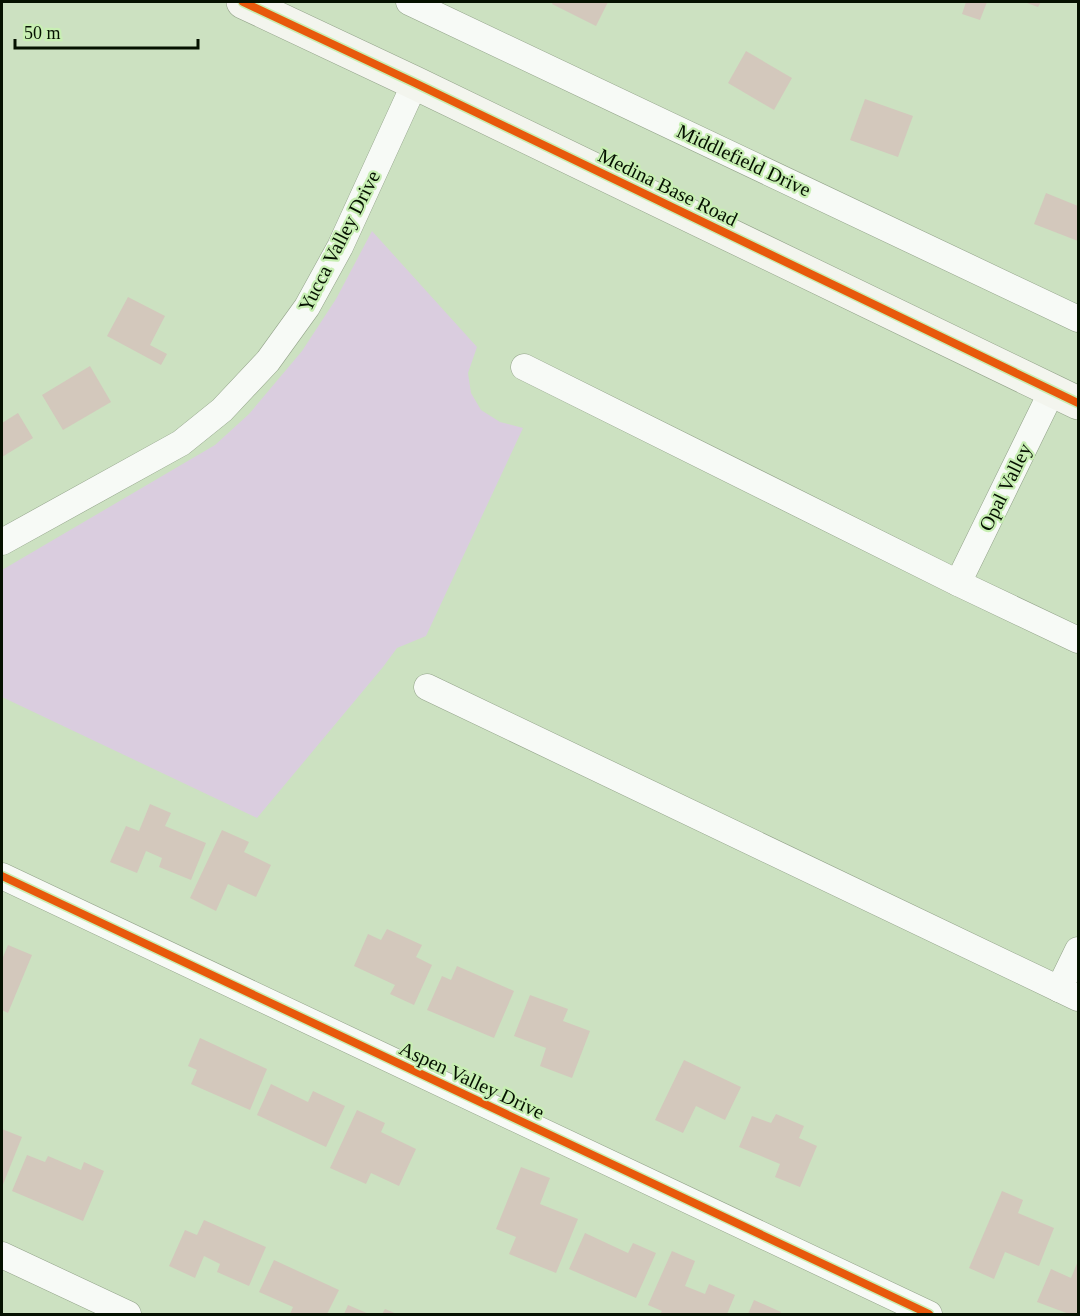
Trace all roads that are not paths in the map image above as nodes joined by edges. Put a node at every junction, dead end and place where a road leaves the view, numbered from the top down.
1 (243, 2) edge
2 (409, 2) edge
3 (415, 83) junction
4 (1078, 319) edge
5 (524, 367) dead end
6 (1065, 397) edge
7 (2, 542) edge
8 (958, 583) junction
9 (1078, 640) edge
10 (427, 687) dead end
11 (2, 876) edge
12 (1078, 950) edge
13 (1069, 994) edge
14 (2, 1255) edge
15 (128, 1314) edge
16 (929, 1314) edge

1 - 3 street, Medina Base Road
2 - 4 street, Middlefield Drive
3 - 6 street, Medina Base Road
3 - 7 street, Yucca Valley Drive
5 - 8 street
6 - 8 street, Opal Valley
8 - 9 street
10 - 13 street
11 - 16 street, Aspen Valley Drive
12 - 13 street
14 - 15 street

